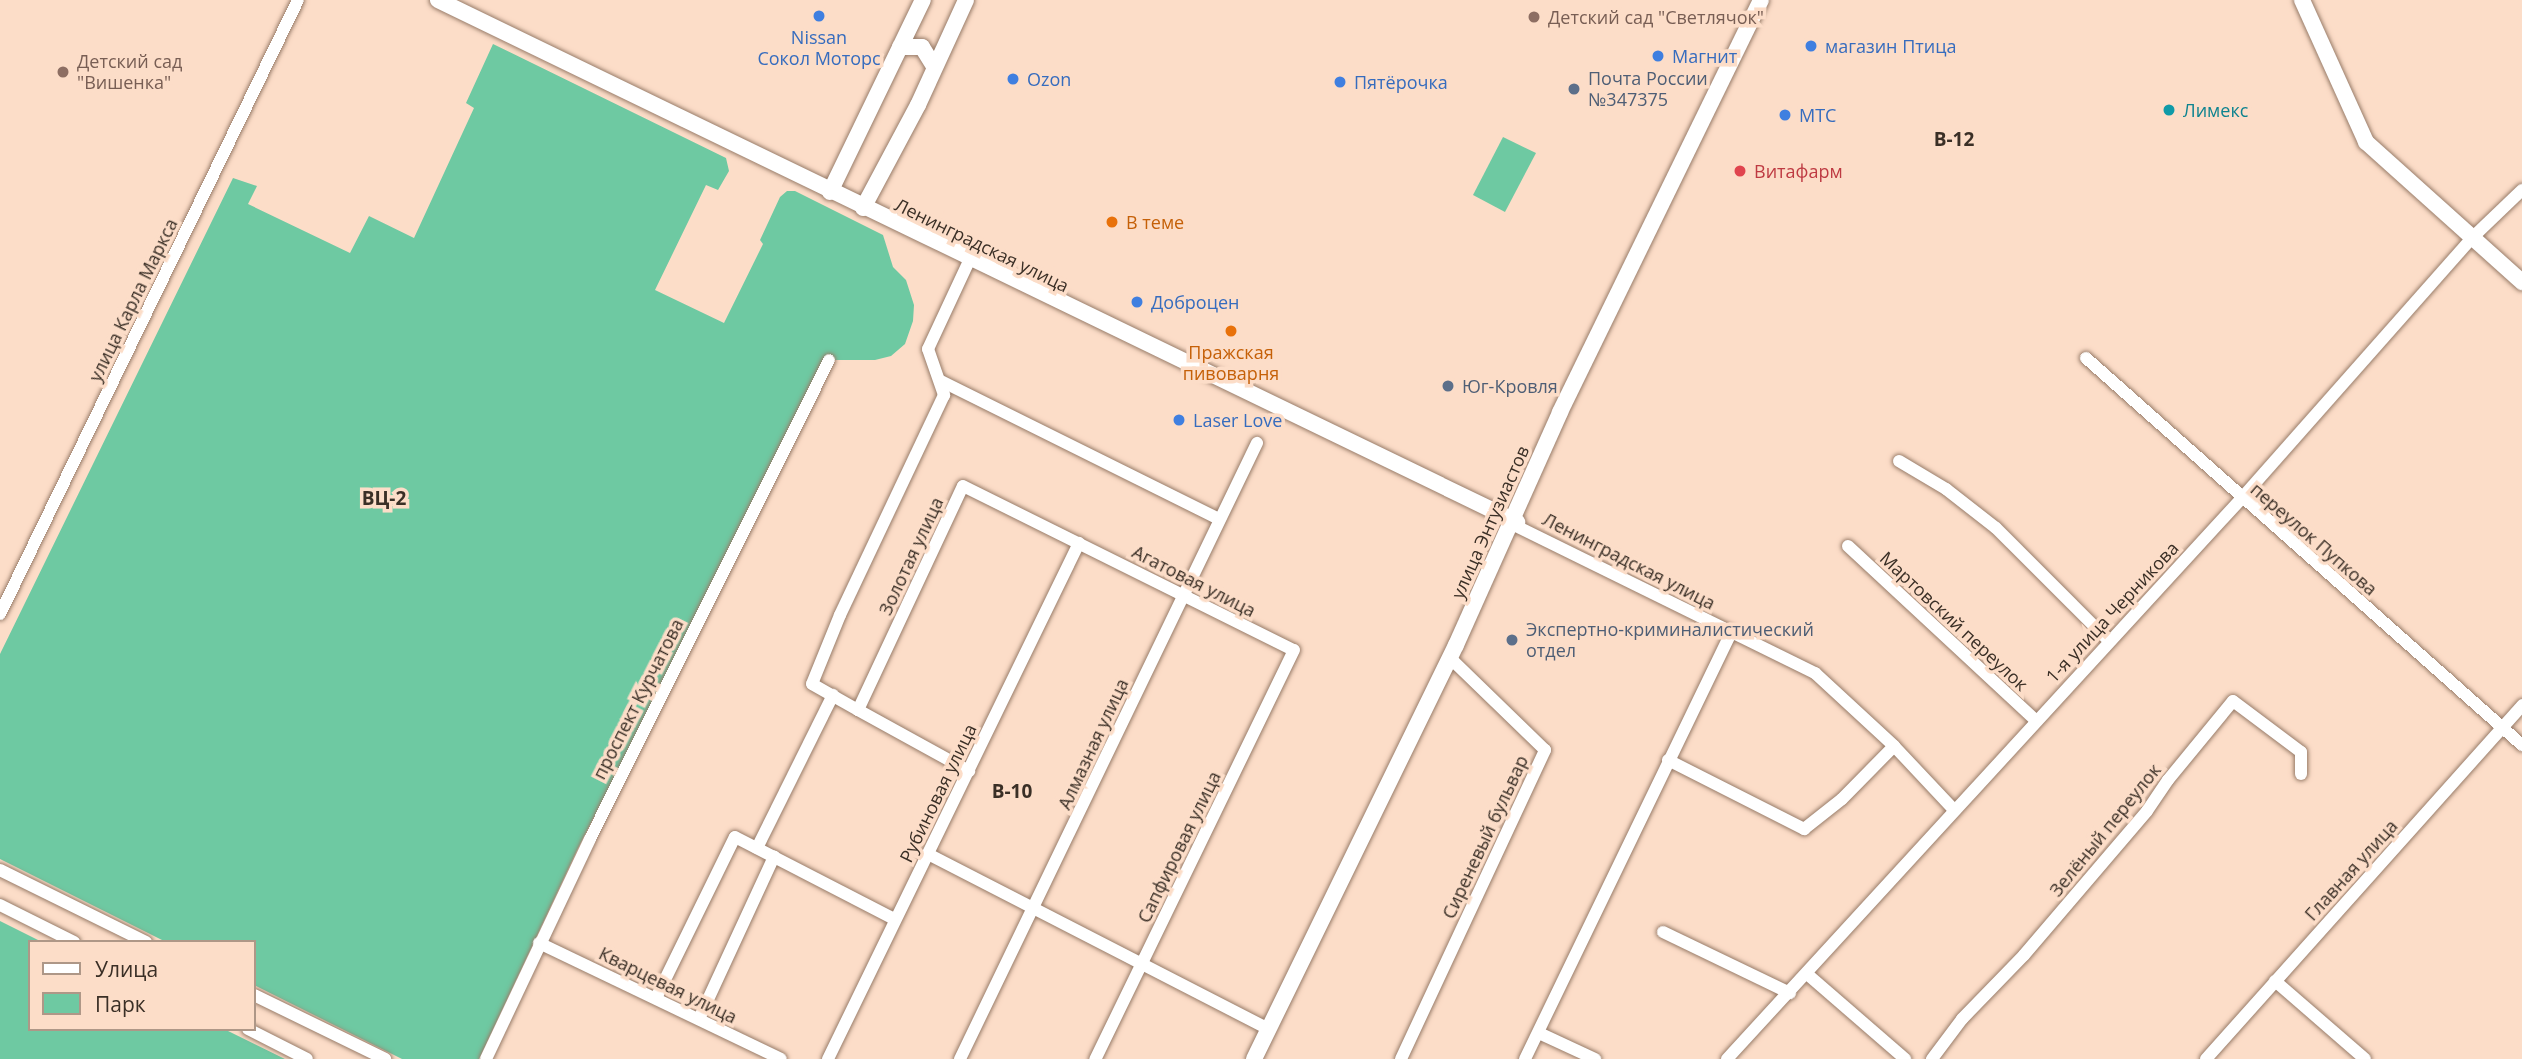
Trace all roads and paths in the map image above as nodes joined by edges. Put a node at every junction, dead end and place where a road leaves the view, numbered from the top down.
1 (298, 0) edge
2 (437, 0) edge
3 (923, 0) edge
4 (966, 0) edge
5 (1761, 0) edge
6 (1770, 0) edge
7 (2297, 0) edge
8 (2302, 0) edge
9 (900, 47) junction
10 (934, 66) junction
11 (2340, 87) junction
12 (2522, 190) edge
13 (830, 191) junction
14 (864, 207) junction
15 (2473, 237) junction
16 (970, 261) junction
17 (2522, 282) edge
18 (2086, 358) dead end
19 (829, 360) dead end
20 (942, 381) junction
21 (1257, 443) dead end
22 (1899, 461) dead end
23 (2241, 499) junction
24 (1219, 519) junction
25 (1514, 523) junction
26 (1079, 543) junction
27 (1849, 547) dead end
28 (1182, 595) junction
29 (0, 614) edge
30 (1731, 633) junction
31 (2109, 640) junction
32 (1294, 650) joint
33 (1450, 658) junction
34 (833, 695) junction
35 (2522, 705) edge
36 (858, 710) junction
37 (2036, 721) junction
38 (2502, 727) junction
39 (2522, 745) edge
40 (1894, 746) junction
41 (1668, 760) junction
42 (969, 771) junction
43 (2301, 774) dead end
44 (1954, 810) junction
45 (757, 848) junction
46 (928, 854) junction
47 (774, 857) junction
48 (0, 870) edge
49 (0, 905) edge
50 (1035, 909) junction
51 (894, 919) junction
52 (1663, 932) dead end
53 (70, 940) edge
54 (142, 940) edge
55 (539, 943) junction
56 (1140, 965) junction
57 (1807, 974) junction
58 (2275, 981) junction
59 (1790, 992) junction
60 (256, 996) edge
61 (656, 998) junction
62 (699, 1018) junction
63 (1268, 1029) junction
64 (252, 1031) edge
65 (1539, 1032) junction
66 (1257, 1058) edge
67 (307, 1059) edge
68 (385, 1059) edge
69 (486, 1059) edge
70 (781, 1059) edge
71 (828, 1059) edge
72 (960, 1059) edge
73 (1095, 1059) edge
74 (1401, 1059) edge
75 (1525, 1059) edge
76 (1595, 1059) edge
77 (1727, 1059) edge
78 (1905, 1059) edge
79 (1932, 1059) edge
80 (2206, 1059) edge
81 (2365, 1059) edge

1 - 29 street, улица Карла Маркса
2 - 13 street, Ленинградская улица
3 - 9 street
4 - 10 street
5 - 25 street, улица Энтузиастов
6 - 25 street
7 - 11 street
8 - 11 street
9 - 10 street
9 - 13 street
10 - 14 street
11 - 15 street
12 - 15 street, 1-я улица Черникова
13 - 14 street, Ленинградская улица
14 - 16 street, Ленинградская улица
14 - 25 street
15 - 17 street
15 - 23 street, 1-я улица Черникова
16 - 20 street
16 - 25 street, Ленинградская улица
18 - 23 street, переулок Пупкова
19 - 55 street, проспект Курчатова
20 - 24 street
20 - 34 street
21 - 24 street, Алмазная улица
22 - 31 street
23 - 31 street, 1-я улица Черникова
23 - 38 street, переулок Пупкова
24 - 28 street, Алмазная улица
25 - 30 street, Ленинградская улица
25 - 33 street, улица Энтузиастов
26 - 28 street, Агатовая улица
26 - 36 street, Золотая улица
26 - 42 street, Рубиновая улица
27 - 37 street, Мартовский переулок
28 - 32 street, Агатовая улица
28 - 50 street, Алмазная улица
30 - 40 street, Ленинградская улица
30 - 41 street
31 - 37 street, 1-я улица Черникова
32 - 56 street, Сапфировая улица
33 - 63 street, улица Энтузиастов
33 - 74 street, Сиреневый бульвар
34 - 36 street
34 - 45 street
35 - 38 street, Главная улица
36 - 42 street
37 - 44 street, 1-я улица Черникова
38 - 39 street, переулок Пупкова
38 - 58 street, Главная улица
40 - 41 street
40 - 44 street, Ленинградская улица
41 - 65 street
42 - 46 street, Рубиновая улица
43 - 79 street, Зелёный переулок
44 - 57 street, 1-я улица Черникова
45 - 47 street
45 - 61 street
46 - 50 street
46 - 51 street, Рубиновая улица
47 - 51 street
47 - 62 street
48 - 54 street
49 - 53 street
50 - 56 street
50 - 72 street, Алмазная улица
51 - 71 street, Рубиновая улица
52 - 59 street
55 - 61 street, Кварцевая улица
55 - 69 street, проспект Курчатова
56 - 63 street
56 - 73 street, Сапфировая улица
57 - 59 street, 1-я улица Черникова
57 - 78 street
58 - 80 street, Главная улица
58 - 81 street
59 - 77 street, 1-я улица Черникова
60 - 68 street
61 - 62 street, Кварцевая улица
62 - 70 street, Кварцевая улица
63 - 66 street, улица Энтузиастов
64 - 67 street
65 - 75 street
65 - 76 street

